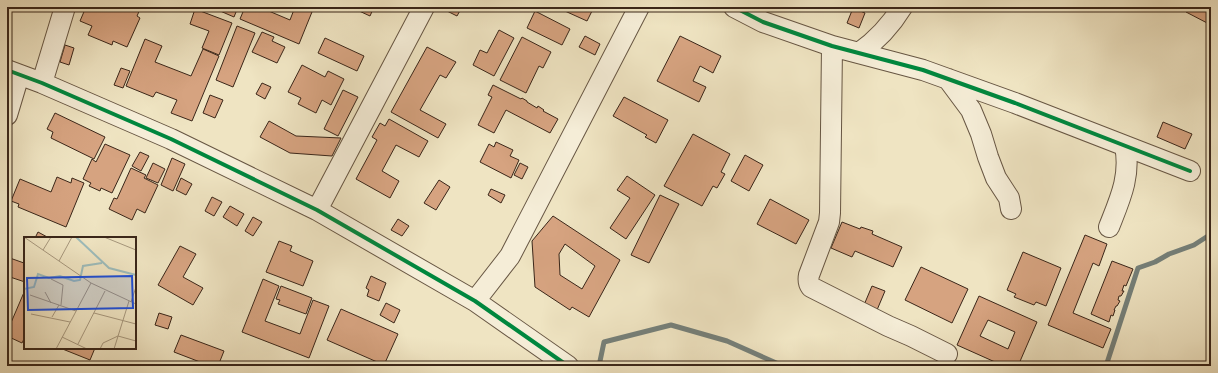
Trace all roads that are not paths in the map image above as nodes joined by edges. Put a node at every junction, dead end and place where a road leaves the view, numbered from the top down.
1 (65, 7) edge
2 (424, 7) edge
3 (639, 7) edge
4 (734, 7) edge
5 (902, 7) edge
6 (832, 46) junction
7 (859, 53) junction
8 (13, 72) edge
9 (948, 79) junction
10 (42, 83) junction
11 (7, 114) edge
12 (1126, 146) junction
13 (1190, 171) dead end
14 (1011, 209) dead end
15 (317, 210) junction
16 (1110, 227) dead end
17 (475, 301) junction
18 (947, 354) dead end
19 (568, 366) edge

1 - 10 street
2 - 15 street
3 - 17 street
4 - 6 street
5 - 7 street
6 - 7 street
6 - 18 street
7 - 9 street
8 - 10 street
8 - 11 street
9 - 12 street
9 - 14 street
10 - 15 street
12 - 13 street
12 - 16 street
15 - 17 street
17 - 19 street

